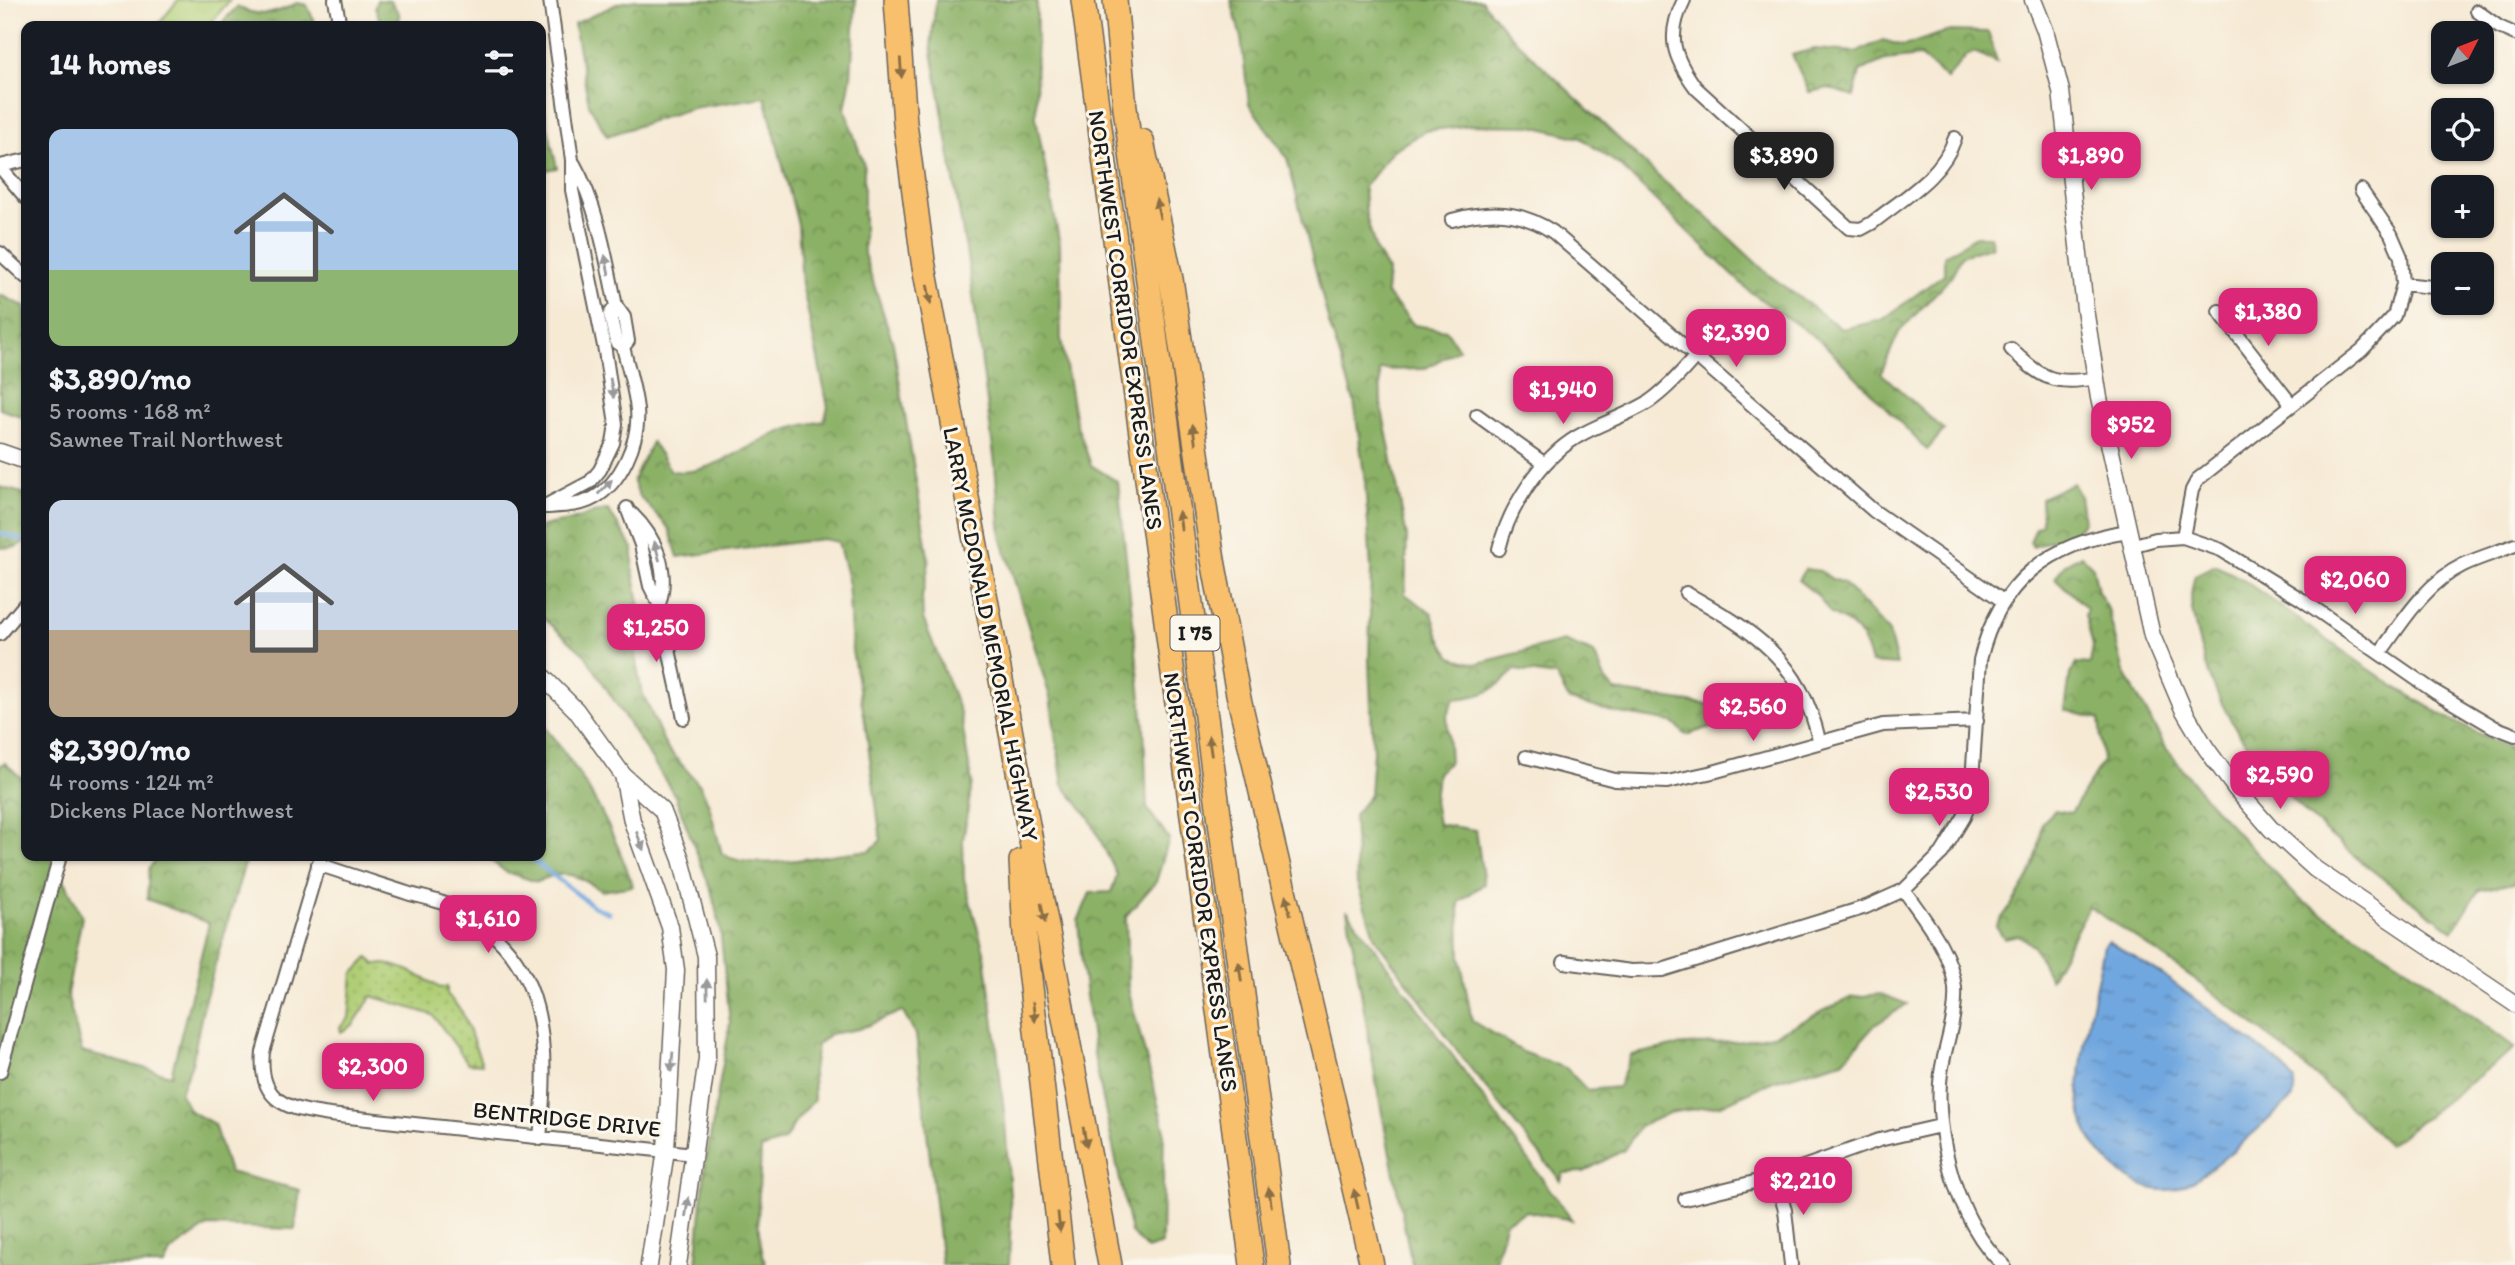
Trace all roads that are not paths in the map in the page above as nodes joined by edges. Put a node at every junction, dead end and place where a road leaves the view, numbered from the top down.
1 (335, 0) edge
2 (550, 0) edge
3 (896, 0) edge
4 (1083, 0) edge
5 (1115, 0) edge
6 (1684, 0) edge
7 (2033, 0) edge
8 (2477, 11) dead end
9 (339, 21) edge
10 (2515, 34) edge
11 (1122, 78) junction
12 (1955, 138) dead end
13 (572, 160) junction
14 (21, 161) edge
15 (0, 167) edge
16 (2361, 190) dead end
17 (21, 192) edge
18 (1452, 220) dead end
19 (0, 253) edge
20 (21, 272) edge
21 (2403, 284) junction
22 (2431, 287) edge
23 (2219, 312) dead end
24 (2011, 349) dead end
25 (1696, 356) junction
26 (2096, 378) junction
27 (2291, 404) junction
28 (1477, 415) dead end
29 (0, 452) edge
30 (21, 459) edge
31 (1545, 464) junction
32 (546, 505) edge
33 (546, 507) edge
34 (2183, 537) junction
35 (2130, 539) junction
36 (2515, 545) edge
37 (1499, 549) dead end
38 (1686, 593) dead end
39 (2003, 601) junction
40 (659, 604) junction
41 (21, 609) edge
42 (0, 634) edge
43 (2380, 653) junction
44 (546, 680) edge
45 (684, 718) dead end
46 (1977, 721) junction
47 (2515, 735) edge
48 (1819, 740) junction
49 (1526, 757) dead end
50 (623, 775) junction
51 (1021, 798) junction
52 (59, 861) edge
53 (319, 861) edge
54 (322, 861) edge
55 (1904, 890) junction
56 (1564, 962) dead end
57 (2515, 1004) edge
58 (0, 1072) edge
59 (1940, 1126) junction
60 (540, 1139) junction
61 (666, 1150) junction
62 (694, 1154) junction
63 (1775, 1177) junction
64 (1685, 1199) dead end
65 (649, 1265) edge
66 (678, 1265) edge
67 (1063, 1265) edge
68 (1110, 1265) edge
69 (1252, 1265) edge
70 (1279, 1265) edge
71 (1372, 1265) edge
72 (1791, 1265) edge
73 (2004, 1265) edge

1 - 9 street
2 - 13 street
3 -> 51 highway, LARRY MCDONALD MEMORIAL HIGHWAY
4 - 69 highway, NORTHWEST CORRIDOR EXPRESS LANES
5 - 11 highway, I 75
6 - 12 street
7 - 26 street
8 - 10 street
70 -> 11 highway, I 75
71 -> 11 highway
13 -> 32 street
33 -> 13 street
14 - 15 street
15 - 17 street
16 - 21 street
18 - 25 street
19 - 20 street
21 - 22 street
21 - 27 street
23 - 27 street
24 - 26 street
25 - 31 street
25 - 39 street
26 - 35 street
27 - 34 street
28 - 31 street
29 - 30 street
31 - 37 street
34 - 35 street
34 - 43 street
35 - 39 street
35 - 57 street
36 - 43 street
38 - 48 street
39 - 46 street
40 -> 40 street
40 - 45 street
41 - 42 street
43 - 47 street
44 - 50 street
46 - 48 street
46 - 55 street
48 - 49 street
50 -> 61 street
62 -> 50 street
51 -> 67 highway
51 -> 68 highway, LARRY MCDONALD MEMORIAL HIGHWAY
52 - 58 street
53 - 60 street, BENTRIDGE DRIVE
54 - 60 street
55 - 56 street
55 - 59 street
59 - 63 street
59 - 73 street
60 - 61 street, BENTRIDGE DRIVE
61 - 62 street, BENTRIDGE DRIVE
61 - 65 street
66 -> 62 street
63 - 64 street
63 - 72 street

